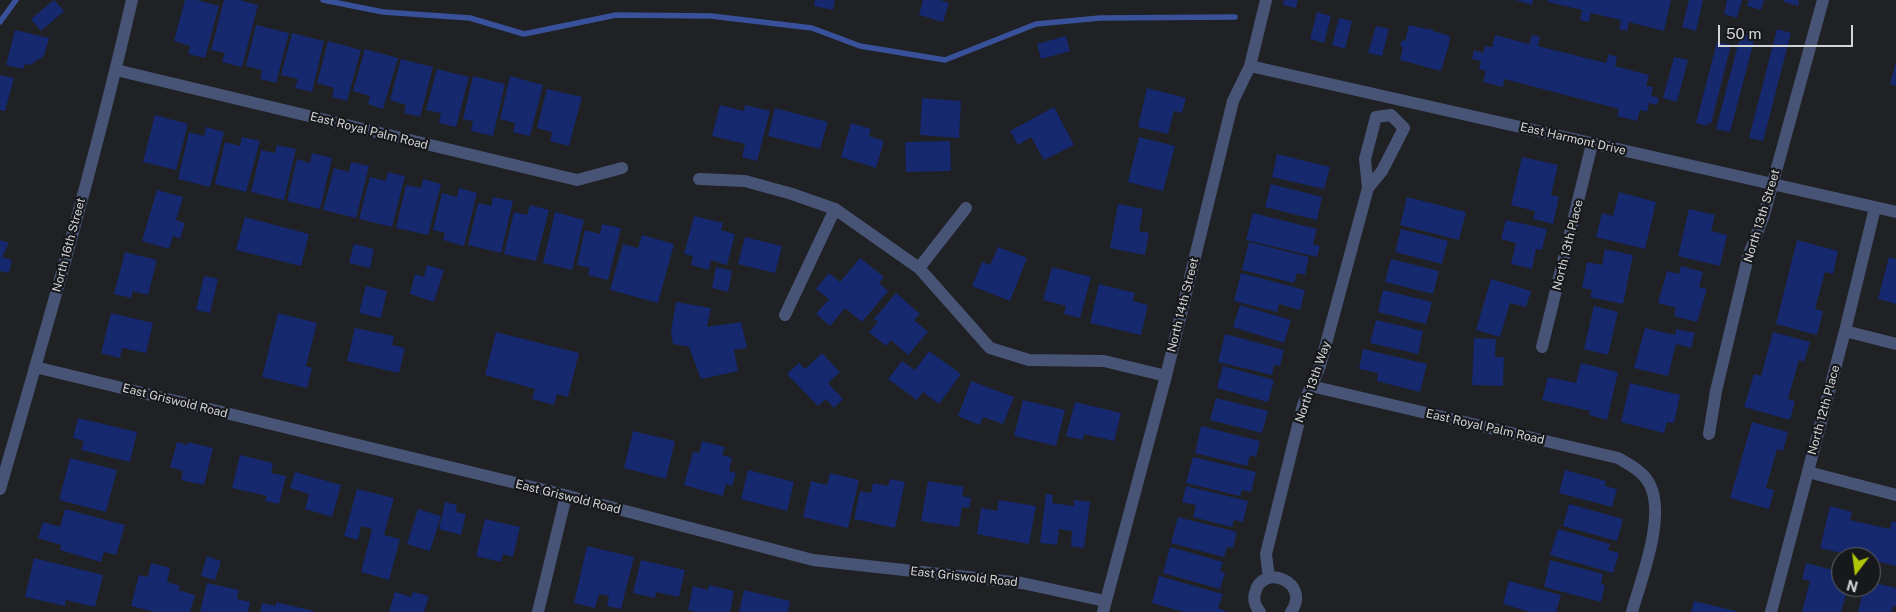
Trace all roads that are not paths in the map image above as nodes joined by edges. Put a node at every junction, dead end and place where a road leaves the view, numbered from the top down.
1 (132, 0) edge
2 (1266, 0) edge
3 (1824, 0) edge
4 (1250, 66) junction
5 (116, 70) junction
6 (1396, 98) junction
7 (1392, 115) junction
8 (1592, 144) junction
9 (622, 168) dead end
10 (699, 179) dead end
11 (1772, 184) junction
12 (1368, 188) junction
13 (966, 208) dead end
14 (1875, 208) junction
15 (835, 210) junction
16 (1896, 212) edge
17 (919, 268) junction
18 (785, 315) dead end
19 (1845, 332) junction
20 (1896, 344) edge
21 (1542, 347) dead end
22 (35, 367) junction
23 (1166, 376) junction
24 (1312, 386) junction
25 (1709, 434) dead end
26 (1808, 472) junction
27 (0, 489) edge
28 (1896, 495) edge
29 (566, 496) junction
30 (1269, 578) junction
31 (1104, 607) edge
32 (538, 612) edge
33 (1260, 612) edge
34 (1291, 612) edge
35 (1632, 612) edge
36 (1770, 612) edge

1 - 5 street, North 16th Street
2 - 4 street, North 14th Street
3 - 11 street, North 13th Street
4 - 6 street, East Harmont Drive
4 - 23 street, North 14th Street
5 - 9 street, East Royal Palm Road
5 - 22 street, North 16th Street
6 - 7 street
6 - 8 street, East Harmont Drive
7 - 12 street, North 13th Way
7 - 12 street, North 13th Way
8 - 11 street, East Harmont Drive
8 - 21 street, North 13th Place
10 - 15 street
11 - 14 street, East Harmont Drive
11 - 25 street, North 13th Street
12 - 24 street, North 13th Way
13 - 17 street
14 - 16 street, East Harmont Drive
14 - 19 street, North 12th Place
15 - 17 street
15 - 18 street
17 - 23 street
19 - 20 street
19 - 26 street, North 12th Place
22 - 27 street, North 16th Street
22 - 29 street, East Griswold Road
23 - 31 street, North 14th Street
24 - 30 street, North 13th Way
24 - 35 street, East Royal Palm Road
26 - 28 street
26 - 36 street, North 12th Place
29 - 31 street, East Griswold Road
29 - 32 street
30 - 33 street
30 - 34 street

